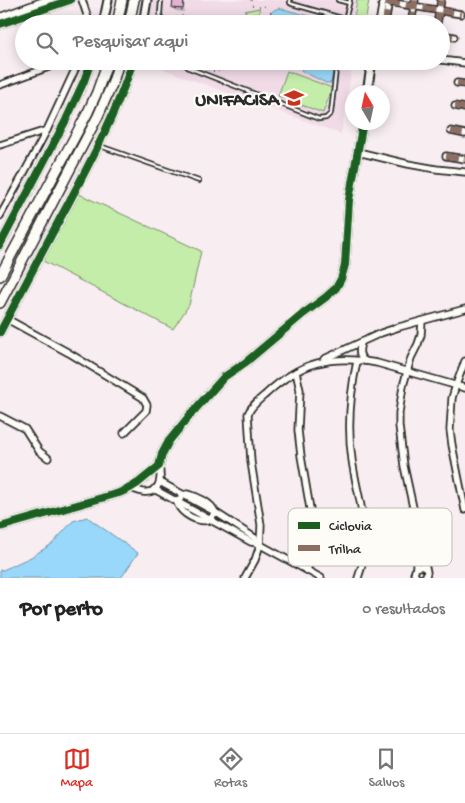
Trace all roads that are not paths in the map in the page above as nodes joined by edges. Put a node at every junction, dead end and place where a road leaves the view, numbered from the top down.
1 (49, 0) edge
2 (70, 0) edge
3 (82, 0) edge
4 (108, 0) edge
5 (122, 0) edge
6 (134, 0) edge
7 (147, 0) edge
8 (161, 0) edge
9 (290, 0) edge
10 (338, 0) edge
11 (441, 0) edge
12 (349, 1) edge
13 (387, 1) edge
14 (414, 3) edge
15 (439, 11) junction
16 (460, 14) dead end
17 (26, 15) edge
18 (87, 15) edge
19 (105, 15) edge
20 (119, 15) edge
21 (131, 15) edge
22 (144, 15) edge
23 (160, 15) edge
24 (331, 15) edge
25 (346, 15) edge
26 (382, 15) edge
27 (386, 15) edge
28 (438, 15) edge
29 (0, 18) edge
30 (15, 19) edge
31 (0, 24) edge
32 (450, 36) edge
33 (454, 37) dead end
34 (450, 61) edge
35 (465, 63) edge
36 (40, 70) edge
37 (75, 70) edge
38 (88, 70) edge
39 (105, 70) edge
40 (116, 70) edge
41 (130, 70) edge
42 (194, 70) edge
43 (336, 70) edge
44 (371, 70) edge
45 (456, 83) dead end
46 (0, 84) edge
47 (465, 84) edge
48 (369, 85) edge
49 (455, 106) dead end
50 (465, 108) edge
51 (47, 130) junction
52 (362, 130) edge
53 (451, 131) dead end
54 (465, 134) edge
55 (0, 145) edge
56 (99, 146) junction
57 (358, 152) junction
58 (446, 156) dead end
59 (465, 159) edge
60 (465, 172) edge
61 (199, 181) dead end
62 (2, 207) edge
63 (0, 216) edge
64 (0, 245) edge
65 (0, 276) edge
66 (0, 304) edge
67 (465, 309) edge
68 (7, 319) junction
69 (422, 321) junction
70 (0, 332) edge
71 (362, 343) junction
72 (357, 360) junction
73 (365, 361) junction
74 (465, 362) edge
75 (314, 363) junction
76 (407, 371) junction
77 (296, 372) junction
78 (456, 385) junction
79 (465, 388) edge
80 (0, 416) edge
81 (124, 433) dead end
82 (48, 458) dead end
83 (159, 466) junction
84 (160, 482) junction
85 (130, 488) junction
86 (154, 490) junction
87 (183, 495) junction
88 (177, 503) junction
89 (310, 508) edge
90 (362, 508) edge
91 (413, 508) edge
92 (465, 510) edge
93 (215, 512) junction
94 (210, 520) junction
95 (0, 527) edge
96 (259, 544) junction
97 (288, 560) edge
98 (300, 566) edge
99 (308, 566) edge
100 (362, 566) edge
101 (307, 570) junction
102 (415, 574) edge
103 (425, 575) edge
104 (245, 578) edge
105 (321, 578) edge
106 (358, 578) edge

1 - 29 main road
2 - 17 main road
3 - 18 street
4 - 19 street
5 - 20 highway
6 - 21 highway
7 - 22 street
8 - 23 lane
9 - 24 lane
10 - 12 lane
11 - 15 street
12 - 25 lane
13 - 14 street
13 - 26 street
13 - 27 street
14 - 15 street
15 - 16 street
15 - 28 street
30 - 31 main road
32 - 33 street
34 - 35 street
36 - 46 street
37 - 51 street
38 - 64 street
39 - 65 highway
40 - 66 highway
41 - 56 street
42 - 43 lane
44 - 48 street
45 - 47 street
49 - 50 street
51 - 55 street
51 - 62 street
52 - 57 street
53 - 54 street
56 - 61 lane
56 - 68 street
57 - 60 street
57 - 83 street
58 - 59 street
62 - 63 street
67 - 69 street
68 - 70 street
68 - 81 street
69 - 71 street
69 - 76 street
71 - 73 street
71 - 75 street
72 - 73 street
72 - 75 street
72 - 90 street
73 - 76 street
74 - 78 street
75 - 77 street
76 - 78 street
76 - 91 street
77 - 89 street
77 - 96 street
78 - 79 street
78 - 92 street
80 - 82 street
83 - 84 street
83 - 85 street
84 - 86 street
84 - 87 street
85 - 86 street
85 - 95 street
86 - 88 street
87 - 88 street
87 - 93 street
88 - 94 street
93 - 94 street
93 - 96 street
94 - 96 street
96 - 97 street
96 - 104 street
98 - 101 street
99 - 101 street
100 - 106 street
101 - 105 street
102 - 103 street

